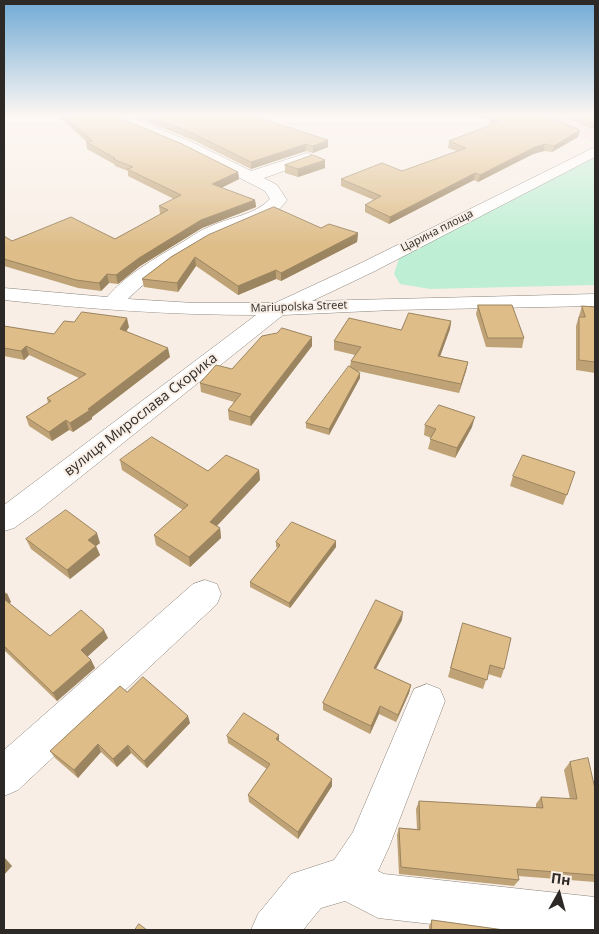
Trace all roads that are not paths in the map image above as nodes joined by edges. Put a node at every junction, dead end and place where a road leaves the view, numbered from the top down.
1 (214, 159) edge
2 (305, 159) edge
3 (582, 159) edge
4 (250, 177) junction
5 (4, 294) edge
6 (595, 300) edge
7 (112, 304) junction
8 (278, 309) junction
9 (4, 520) edge
10 (205, 594) dead end
11 (428, 701) dead end
12 (4, 776) edge
13 (348, 878) junction
14 (595, 920) edge
15 (274, 930) edge

1 - 4 street
2 - 4 street
3 - 8 street, Царина площа
4 - 7 street
5 - 7 street, Mariupolska Street
6 - 8 street, Mariupolska Street
7 - 8 street, Mariupolska Street
8 - 9 street, вулиця Мирослава Скорика
10 - 12 street
11 - 13 street
13 - 14 street
13 - 15 street

